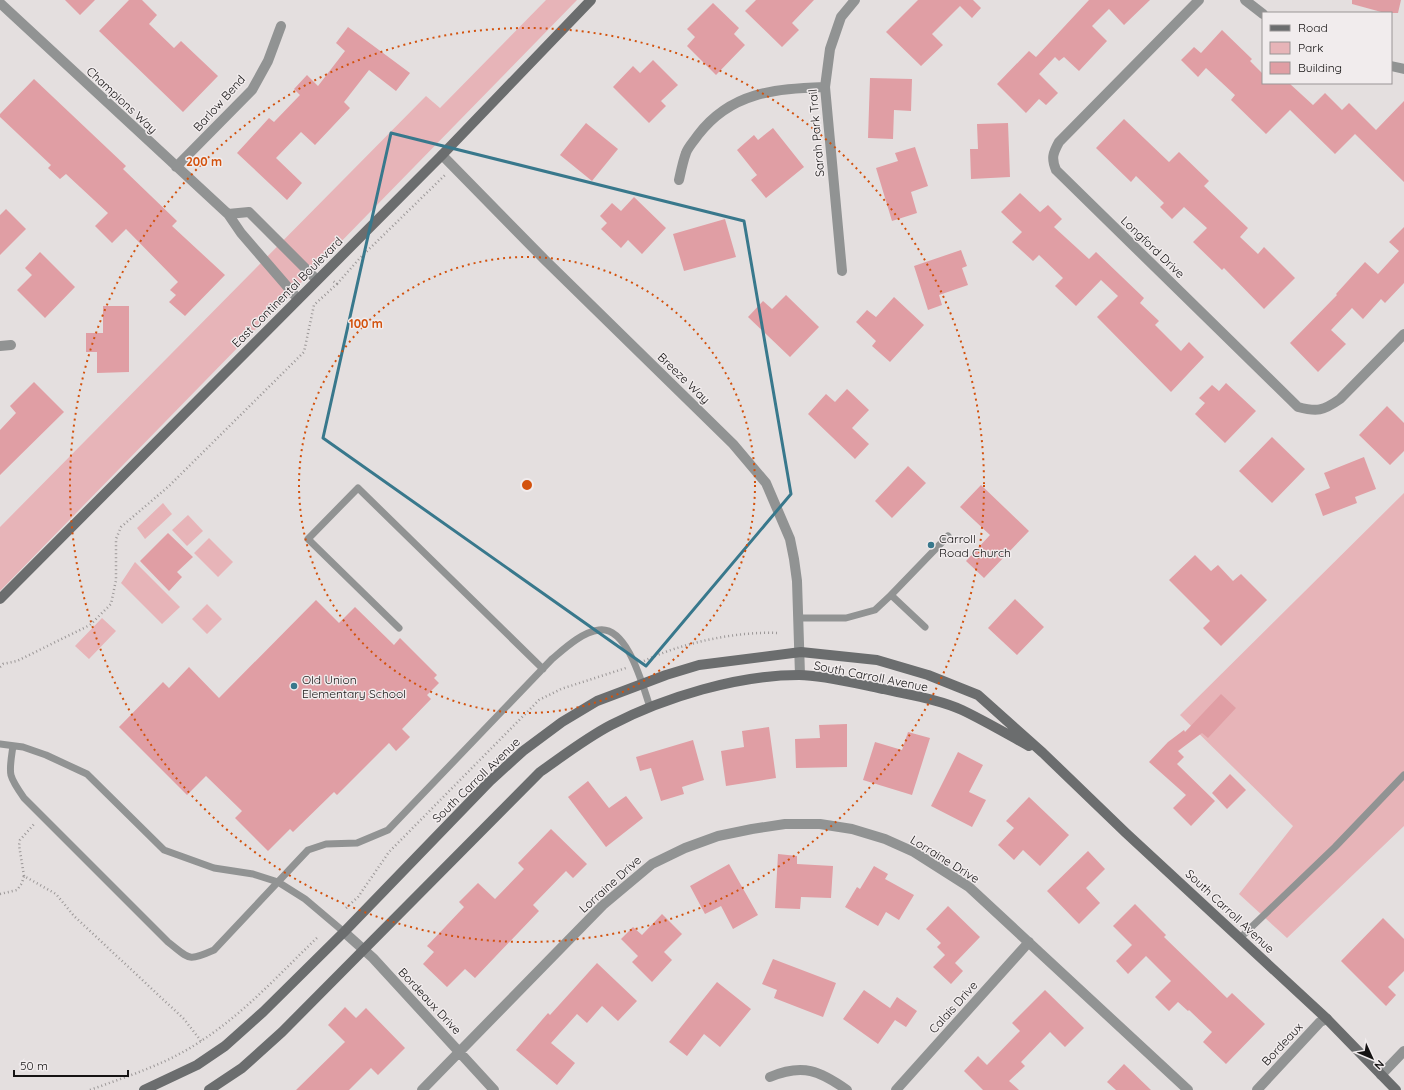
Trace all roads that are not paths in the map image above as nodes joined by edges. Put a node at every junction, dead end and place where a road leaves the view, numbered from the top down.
1 (591, 0) edge
2 (855, 0) edge
3 (1199, 0) edge
4 (1245, 0) edge
5 (0, 4) edge
6 (1262, 13) edge
7 (281, 26) dead end
8 (1392, 66) edge
9 (1404, 69) edge
10 (824, 86) junction
11 (442, 155) junction
12 (176, 167) junction
13 (679, 180) dead end
14 (228, 214) junction
15 (842, 271) dead end
16 (317, 280) junction
17 (298, 299) junction
18 (1404, 334) edge
19 (11, 345) dead end
20 (0, 346) edge
21 (948, 536) dead end
22 (892, 595) junction
23 (0, 600) edge
24 (799, 618) junction
25 (925, 626) dead end
26 (399, 628) dead end
27 (801, 652) junction
28 (543, 669) junction
29 (800, 675) junction
30 (642, 683) junction
31 (650, 707) junction
32 (0, 744) edge
33 (13, 746) junction
34 (1043, 753) junction
35 (1404, 775) edge
36 (278, 882) junction
37 (344, 932) junction
38 (1240, 938) junction
39 (1029, 942) junction
40 (363, 949) junction
41 (1327, 1018) junction
42 (1404, 1051) edge
43 (460, 1052) junction
44 (1382, 1075) junction
45 (770, 1077) dead end
46 (144, 1090) edge
47 (209, 1090) edge
48 (422, 1090) edge
49 (494, 1090) edge
50 (848, 1090) edge
51 (896, 1090) edge
52 (1188, 1090) edge
53 (1257, 1090) edge
54 (1396, 1090) edge

1 - 11 main road, East Continental Boulevard
2 - 10 street, Sarah Park Trail
3 - 18 street, Longford Drive
4 - 6 street
5 - 12 street, Champions Way
7 - 12 street, Barlow Bend
8 - 9 street
10 - 13 street
10 - 15 street, Sarah Park Trail
11 - 16 main road, East Continental Boulevard
11 - 24 street, Breeze Way
12 - 14 street, Champions Way
14 - 16 street
14 - 17 street, Champions Way
16 - 17 main road, East Continental Boulevard
17 - 23 main road, East Continental Boulevard
19 - 20 street
21 - 22 lane
22 - 24 lane
22 - 25 lane
24 - 27 street, Breeze Way
26 - 28 lane
27 - 29 street, Breeze Way
27 - 30 main road, South Carroll Avenue
27 - 34 main road, South Carroll Avenue
28 - 30 lane
28 - 36 lane
29 - 31 main road, South Carroll Avenue
29 - 34 main road, South Carroll Avenue
30 - 31 lane
30 - 37 main road, South Carroll Avenue
31 - 40 main road, South Carroll Avenue
32 - 33 lane
33 - 36 lane
33 - 36 lane
34 - 38 main road, South Carroll Avenue
35 - 38 lane
36 - 37 lane
37 - 40 street, Bordeaux Drive
37 - 46 main road, South Carroll Avenue
38 - 41 main road, South Carroll Avenue
39 - 43 street, Lorraine Drive
39 - 51 street, Calais Drive
39 - 52 street, Lorraine Drive
40 - 43 street, Bordeaux Drive
40 - 47 main road, South Carroll Avenue
41 - 44 main road, South Carroll Avenue
41 - 53 street, Bordeaux
42 - 44 street
43 - 48 street, Lorraine Drive
43 - 49 street, Bordeaux Drive
44 - 54 main road, South Carroll Avenue
45 - 50 street

